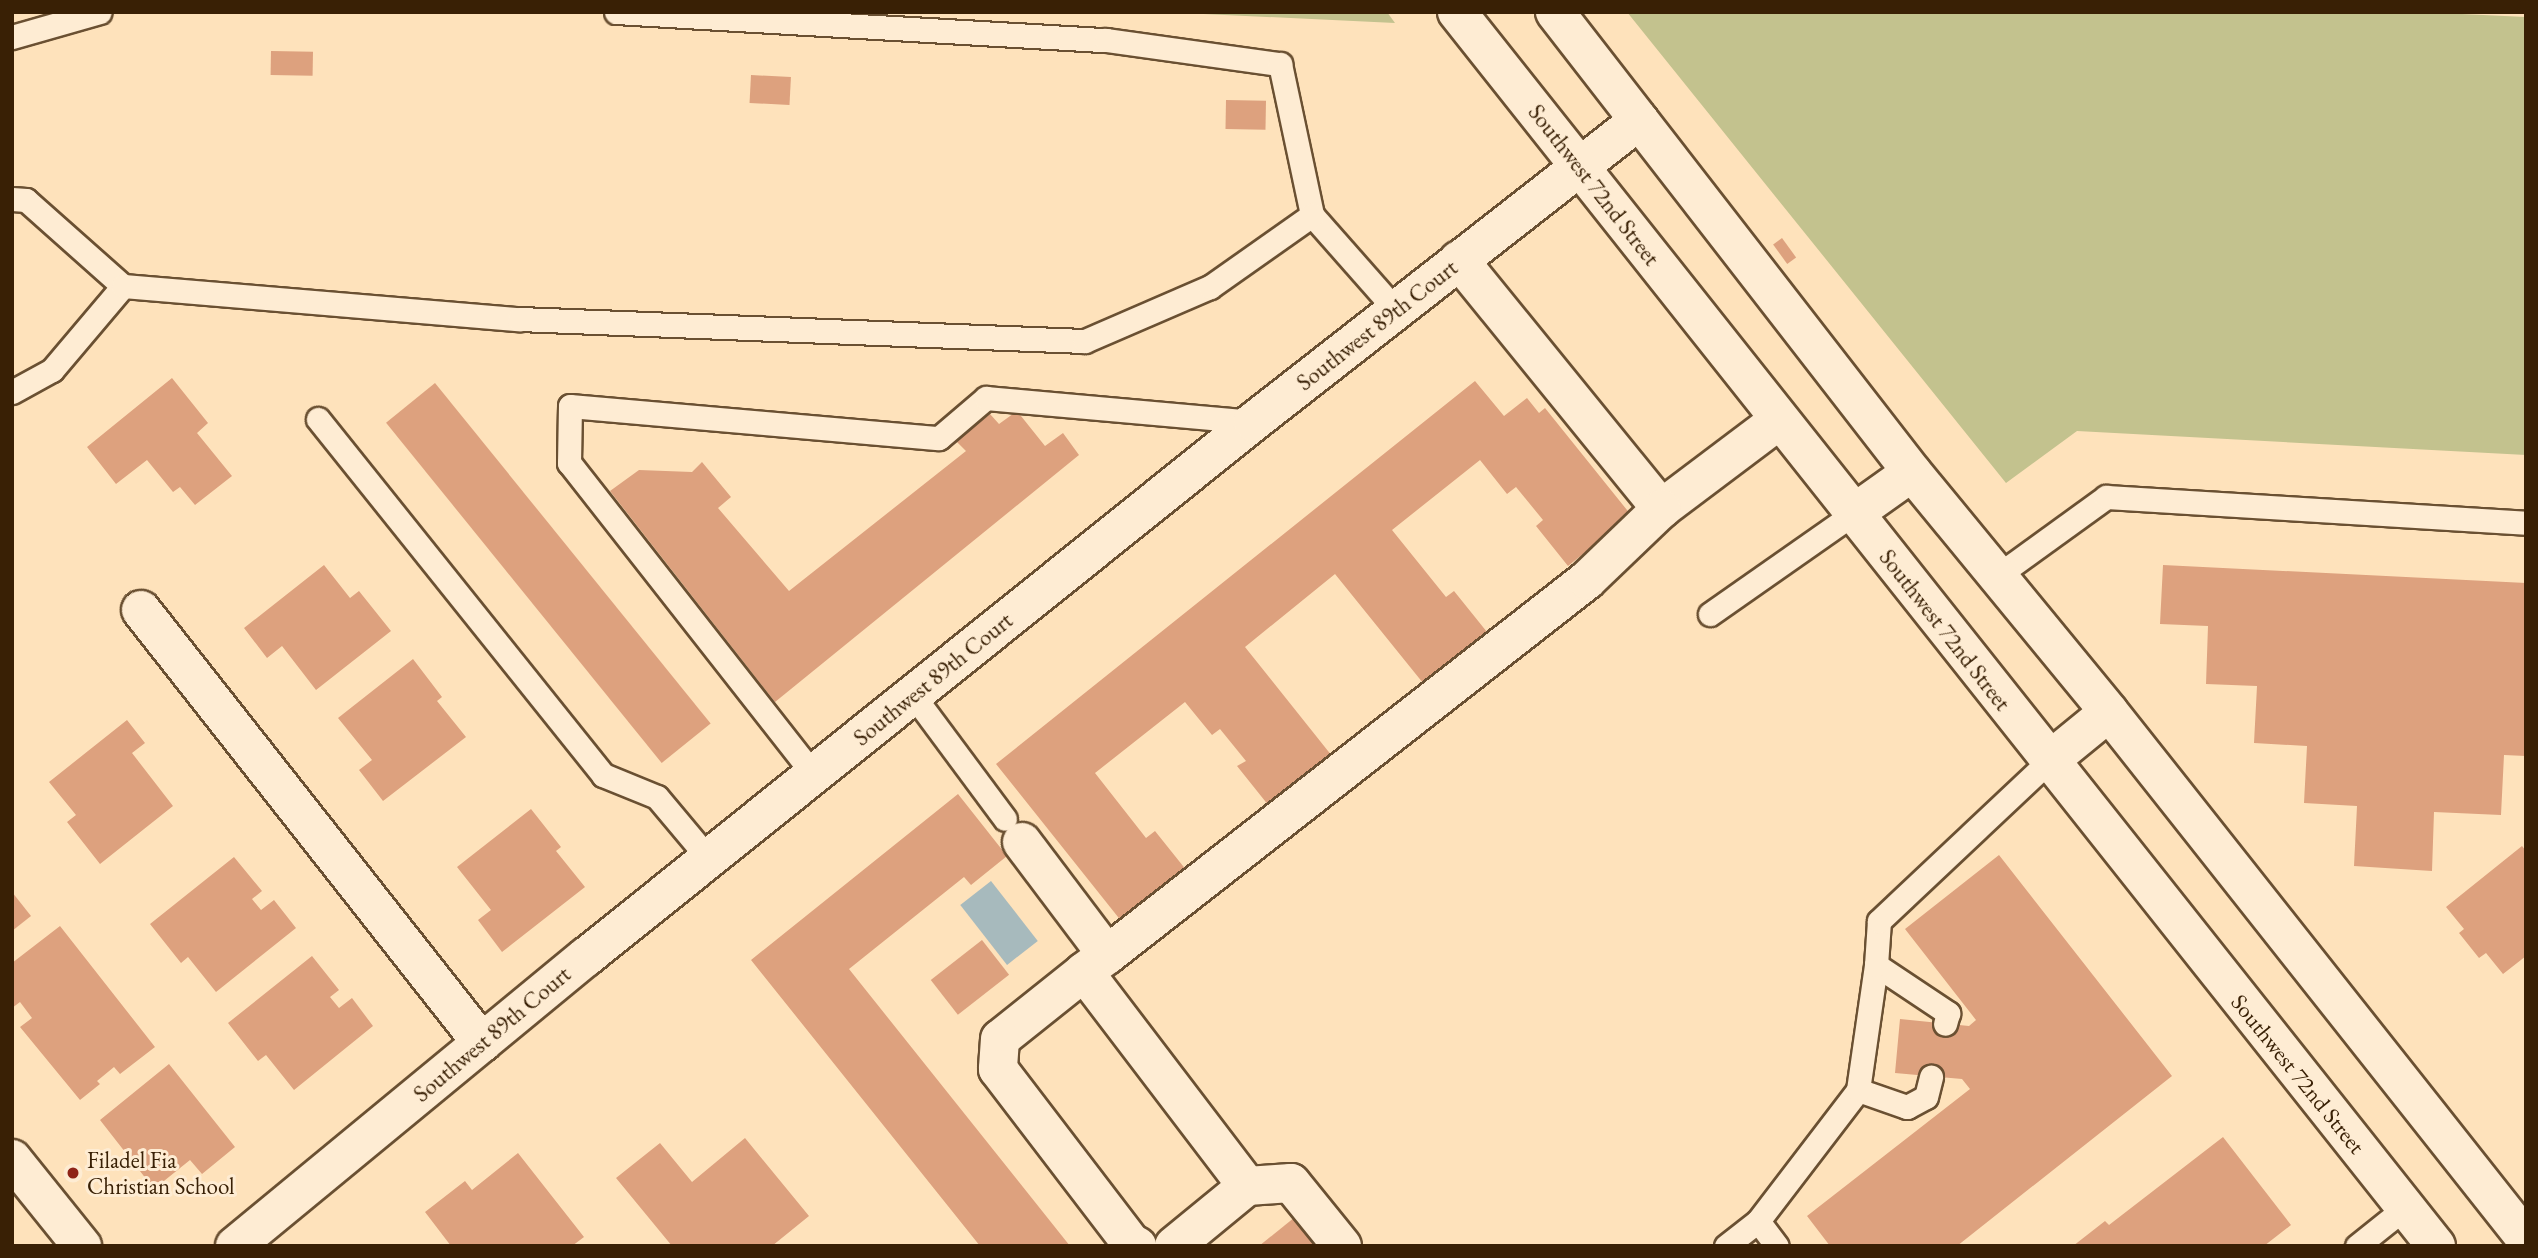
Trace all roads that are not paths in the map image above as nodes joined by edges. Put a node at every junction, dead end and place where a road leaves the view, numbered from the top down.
1 (100, 12) edge
2 (616, 12) edge
3 (1457, 12) edge
4 (1555, 12) edge
5 (12, 37) edge
6 (1639, 120) junction
7 (1580, 168) junction
8 (12, 199) edge
9 (1312, 215) junction
10 (1459, 260) junction
11 (124, 286) junction
12 (1395, 309) junction
13 (12, 392) edge
14 (318, 419) dead end
15 (1779, 420) junction
16 (1253, 422) junction
17 (1912, 472) junction
18 (1661, 509) junction
19 (1853, 514) junction
20 (2526, 523) edge
21 (1997, 576) junction
22 (141, 610) dead end
23 (1710, 614) dead end
24 (913, 695) junction
25 (2109, 712) junction
26 (2049, 761) junction
27 (814, 775) junction
28 (1014, 830) joint
29 (709, 859) junction
30 (1096, 963) junction
31 (1876, 965) junction
32 (1945, 1024) dead end
33 (482, 1043) junction
34 (1931, 1077) dead end
35 (1858, 1090) junction
36 (12, 1159) edge
37 (1247, 1186) junction
38 (2406, 1207) junction
39 (1758, 1221) junction
40 (2522, 1228) edge
41 (82, 1246) edge
42 (235, 1246) edge
43 (1137, 1246) edge
44 (1174, 1246) edge
45 (1342, 1246) edge
46 (1726, 1246) edge
47 (1777, 1246) edge
48 (2357, 1246) edge
49 (2436, 1246) edge

1 - 5 lane
2 - 9 lane
3 - 7 street, Southwest 72nd Street
4 - 6 street
6 - 7 street, Southwest 89th Court
6 - 17 street
7 - 10 street, Southwest 89th Court
7 - 15 street, Southwest 72nd Street
8 - 11 lane
9 - 11 lane
9 - 12 lane
10 - 12 street, Southwest 89th Court
10 - 18 street
11 - 13 lane
12 - 16 street, Southwest 89th Court
14 - 29 lane
15 - 18 street
15 - 19 street, Southwest 72nd Street
16 - 24 street, Southwest 89th Court
16 - 27 lane
17 - 19 street
17 - 21 street
18 - 30 street
19 - 23 lane
19 - 26 street, Southwest 72nd Street
20 - 21 lane
21 - 25 street
22 - 33 street
24 - 27 street, Southwest 89th Court
24 - 28 lane
25 - 26 street
25 - 40 street
26 - 31 lane
26 - 38 street, Southwest 72nd Street
27 - 29 street, Southwest 89th Court
28 - 30 street
29 - 33 street, Southwest 89th Court
30 - 37 street
30 - 43 street
31 - 32 lane
31 - 35 lane
33 - 42 street, Southwest 89th Court
34 - 35 lane
35 - 39 lane
36 - 41 street
37 - 44 street
37 - 45 street
38 - 48 lane
38 - 49 street, Southwest 72nd Street
39 - 46 lane
39 - 47 lane

